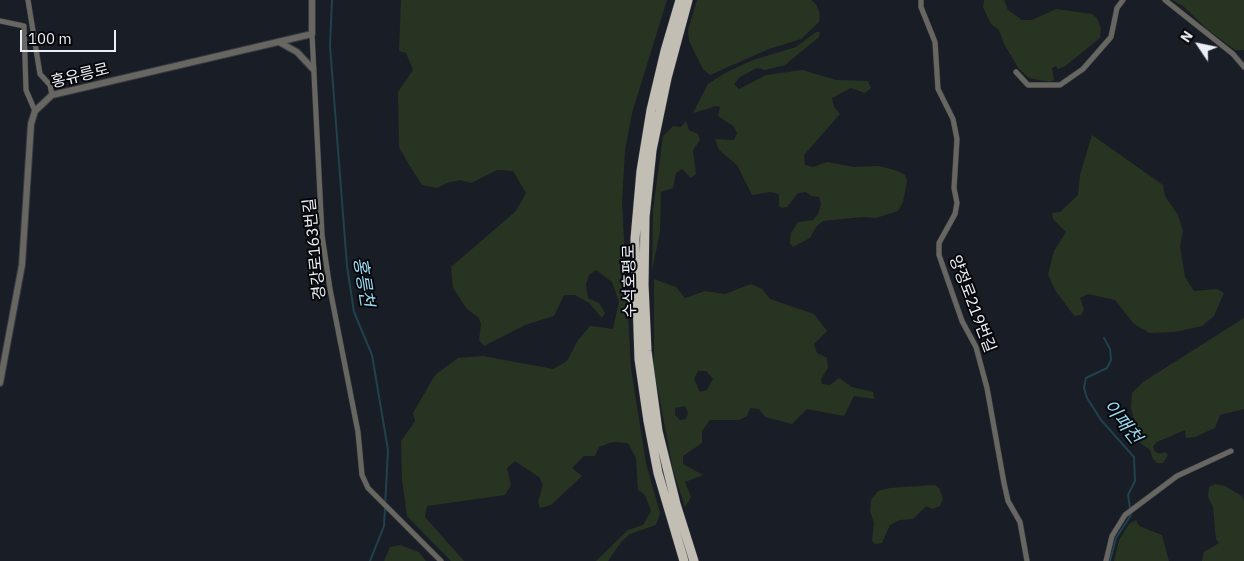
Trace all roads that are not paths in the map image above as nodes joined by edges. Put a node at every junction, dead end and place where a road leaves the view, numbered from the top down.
1 (28, 0) edge
2 (312, 0) edge
3 (680, 0) edge
4 (688, 0) edge
5 (921, 0) edge
6 (1123, 0) edge
7 (1164, 0) edge
8 (0, 21) edge
9 (312, 34) junction
10 (279, 42) junction
11 (1244, 67) edge
12 (313, 69) junction
13 (1016, 72) dead end
14 (52, 95) junction
15 (35, 111) junction
16 (0, 383) edge
17 (1231, 451) dead end
18 (441, 561) edge
19 (684, 561) edge
20 (694, 561) edge
21 (1027, 561) edge
22 (1106, 561) edge

1 - 14 street
2 - 9 street
3 - 19 highway, 수석호평로
4 - 20 highway, 수석호평로
5 - 21 street, 양정로219번길
6 - 13 street
7 - 11 street
8 - 15 street
9 - 10 street, 홍유릉로
9 - 12 street, 경강로163번길
10 - 12 street
10 - 14 street, 홍유릉로
12 - 18 street, 경강로163번길
14 - 15 street, 홍유릉로
15 - 16 street
17 - 22 street

